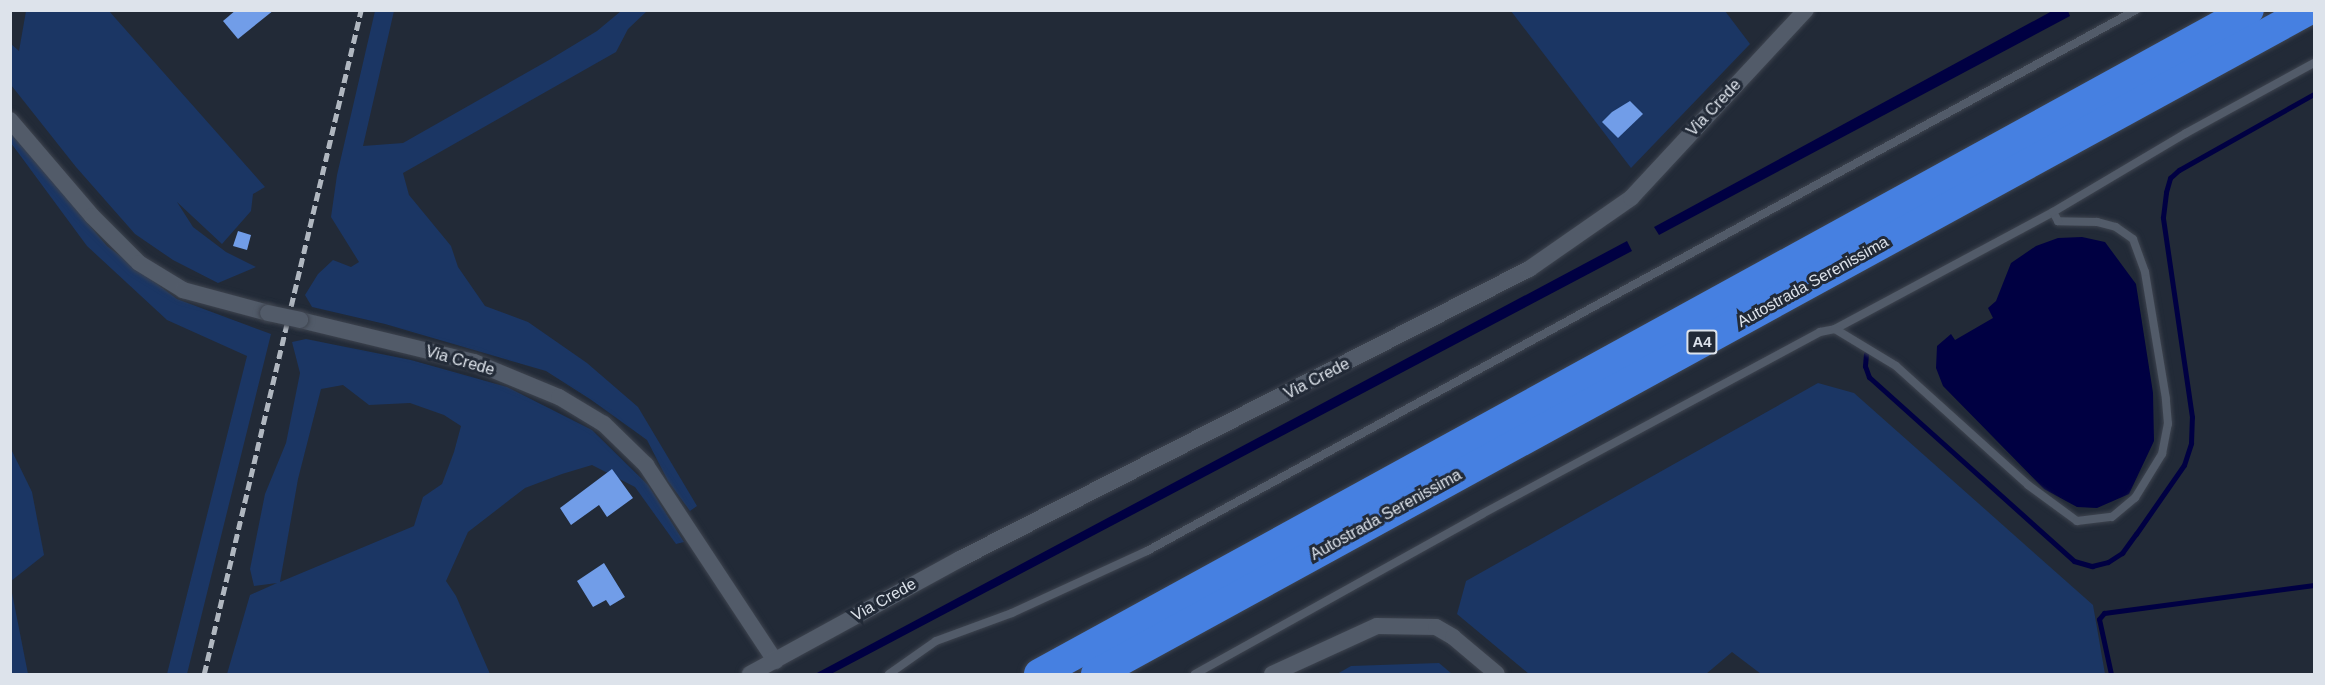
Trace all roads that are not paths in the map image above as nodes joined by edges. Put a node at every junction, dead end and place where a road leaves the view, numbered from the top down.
1 (1806, 10) edge
2 (2136, 10) edge
3 (2249, 10) edge
4 (2309, 10) edge
5 (2314, 63) edge
6 (10, 120) edge
7 (2053, 213) junction
8 (1835, 329) junction
9 (775, 661) junction
10 (750, 675) edge
11 (889, 675) edge
12 (1039, 675) edge
13 (1096, 675) edge
14 (1195, 675) edge
15 (1272, 675) edge
16 (1497, 675) edge

1 - 9 street, Via Crede
2 - 11 lane
3 - 12 highway, Autostrada Serenissima / A4
4 - 13 highway, Autostrada Serenissima / A4
5 - 7 lane
6 - 9 street, Via Crede, bridge
7 - 8 lane
7 - 8 lane
8 - 14 lane
9 - 10 street
15 - 16 street

